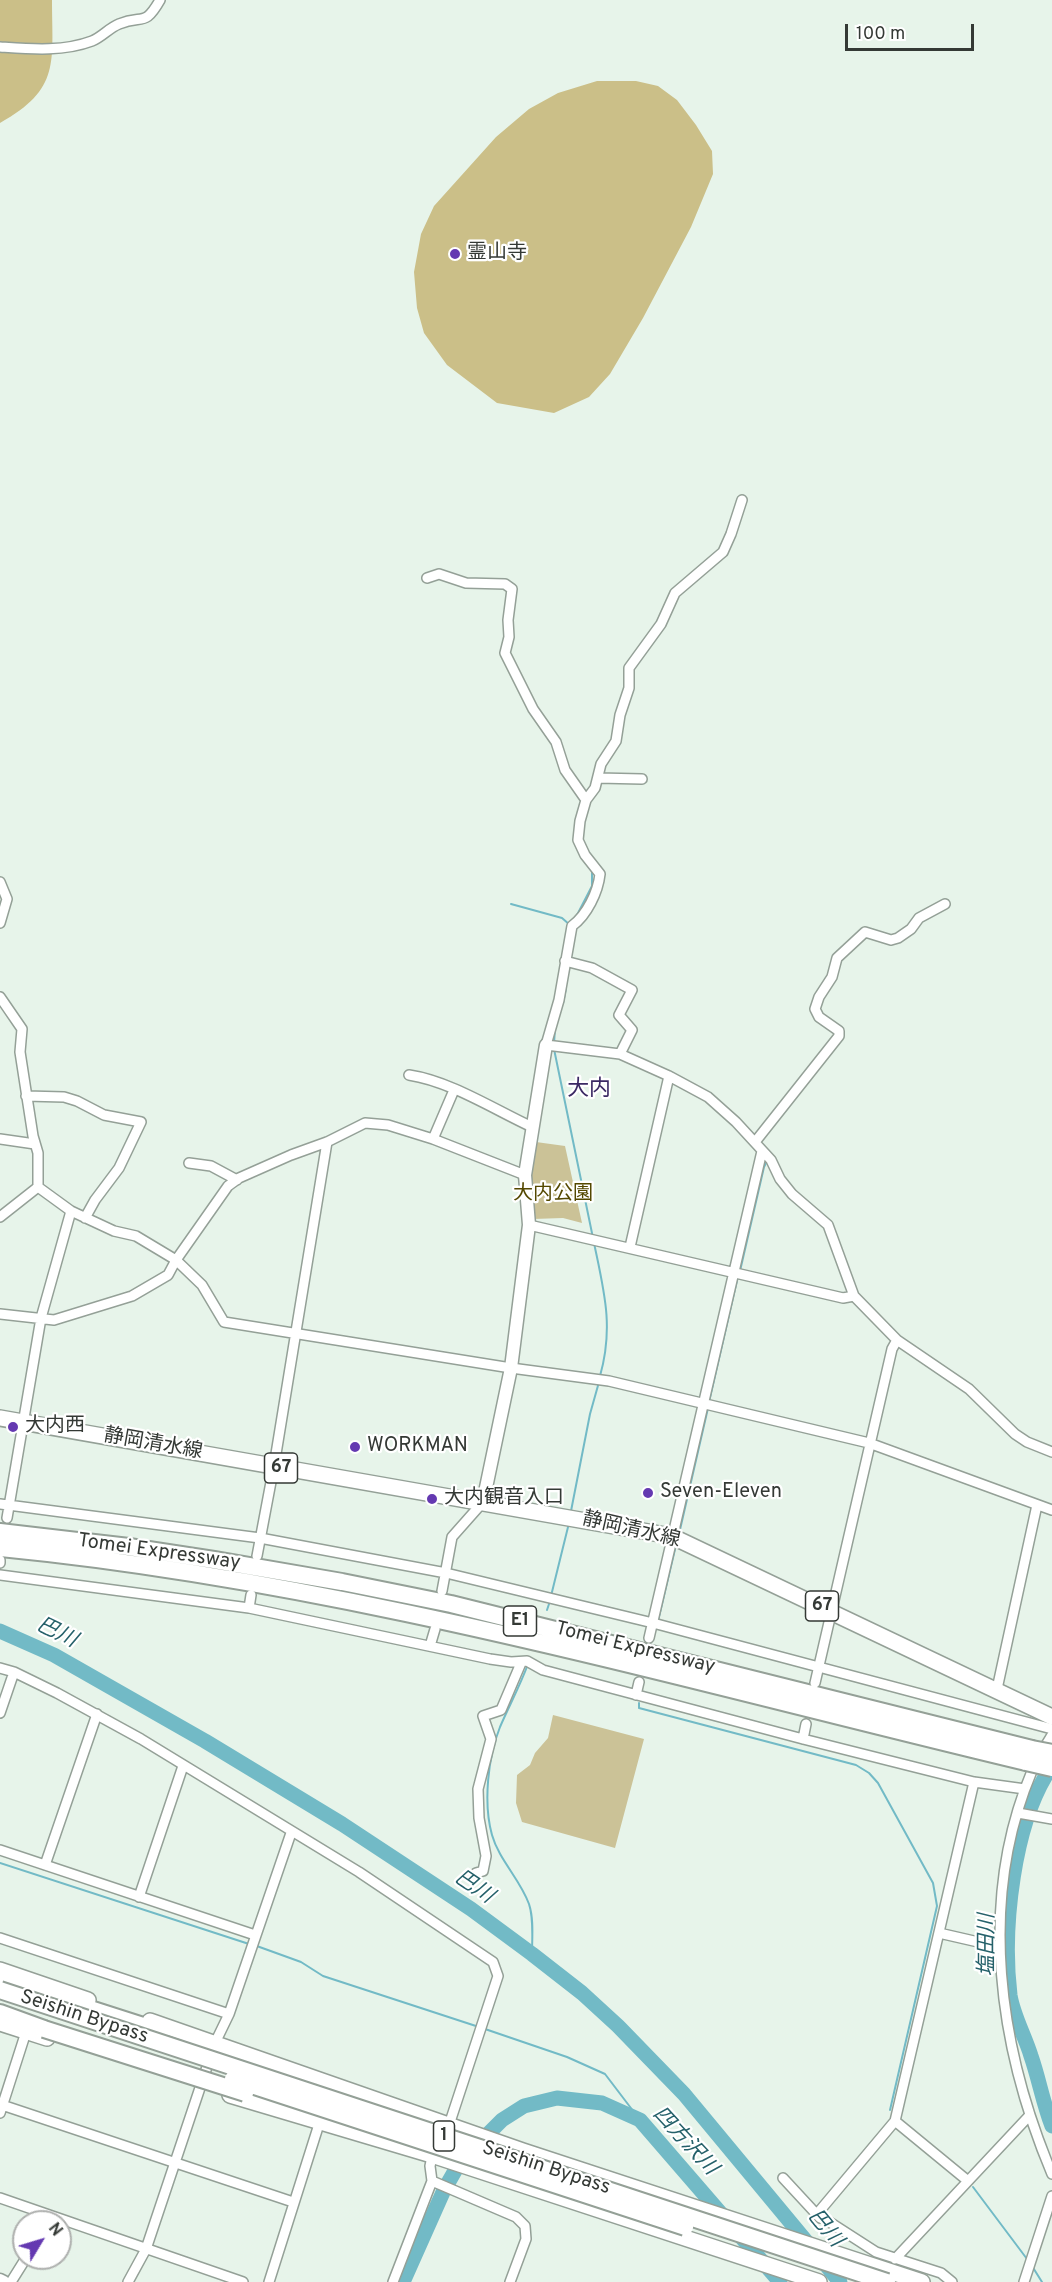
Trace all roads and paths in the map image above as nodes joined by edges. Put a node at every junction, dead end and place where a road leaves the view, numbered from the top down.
1 (160, 0) edge
2 (0, 47) edge
3 (742, 500) dead end
4 (427, 578) dead end
5 (598, 778) junction
6 (642, 779) dead end
7 (586, 800) junction
8 (0, 882) edge
9 (945, 904) dead end
10 (0, 923) edge
11 (565, 961) junction
12 (0, 997) edge
13 (546, 1045) junction
14 (620, 1054) junction
15 (410, 1075) dead end
16 (669, 1076) junction
17 (454, 1090) junction
18 (26, 1096) junction
19 (532, 1127) junction
20 (0, 1139) edge
21 (432, 1139) junction
22 (327, 1142) junction
23 (754, 1142) junction
24 (35, 1144) junction
25 (762, 1151) junction
26 (189, 1163) dead end
27 (525, 1174) junction
28 (237, 1180) junction
29 (38, 1187) junction
30 (71, 1211) junction
31 (0, 1217) edge
32 (85, 1218) junction
33 (529, 1225) junction
34 (630, 1247) junction
35 (176, 1260) junction
36 (733, 1271) junction
37 (854, 1296) junction
38 (0, 1314) edge
39 (41, 1318) junction
40 (295, 1333) junction
41 (897, 1340) junction
42 (511, 1368) junction
43 (703, 1404) junction
44 (0, 1418) edge
45 (23, 1422) junction
46 (869, 1443) junction
47 (1052, 1452) edge
48 (274, 1466) junction
49 (483, 1502) junction
50 (5, 1504) edge
51 (1037, 1505) junction
52 (1052, 1510) edge
53 (4, 1525) edge
54 (671, 1536) junction
55 (260, 1538) junction
56 (0, 1548) edge
57 (257, 1556) dead end
58 (446, 1573) junction
59 (0, 1575) edge
60 (442, 1591) dead end
61 (251, 1595) dead end
62 (249, 1608) junction
63 (831, 1611) junction
64 (653, 1623) junction
65 (435, 1629) dead end
66 (650, 1638) dead end
67 (430, 1646) junction
68 (528, 1663) junction
69 (0, 1668) edge
70 (818, 1668) junction
71 (14, 1672) junction
72 (639, 1682) dead end
73 (815, 1683) dead end
74 (997, 1689) junction
75 (636, 1695) junction
76 (0, 1713) edge
77 (97, 1713) junction
78 (1052, 1717) edge
79 (806, 1724) dead end
80 (1052, 1729) edge
81 (1052, 1735) edge
82 (803, 1739) junction
83 (1052, 1754) edge
84 (1029, 1755) junction
85 (183, 1766) junction
86 (1052, 1768) edge
87 (974, 1782) junction
88 (1025, 1789) junction
89 (1018, 1813) junction
90 (1052, 1820) edge
91 (291, 1833) junction
92 (0, 1850) edge
93 (45, 1865) junction
94 (476, 1874) dead end
95 (139, 1897) junction
96 (939, 1933) junction
97 (255, 1935) junction
98 (0, 1938) edge
99 (1000, 1947) junction
100 (0, 1970) edge
101 (0, 1980) edge
102 (0, 1990) edge
103 (0, 2002) edge
104 (0, 2013) edge
105 (229, 2014) junction
106 (0, 2023) edge
107 (26, 2031) junction
108 (215, 2043) junction
109 (202, 2087) junction
110 (1, 2109) edge
111 (1029, 2116) junction
112 (320, 2121) junction
113 (895, 2121) junction
114 (442, 2127) junction
115 (437, 2151) junction
116 (174, 2163) junction
117 (1052, 2174) edge
118 (783, 2178) dead end
119 (968, 2181) junction
120 (435, 2182) junction
121 (1052, 2196) edge
122 (0, 2199) edge
123 (293, 2202) junction
124 (28, 2210) edge
125 (817, 2214) junction
126 (72, 2226) edge
127 (146, 2249) junction
128 (895, 2259) junction
129 (875, 2268) junction
130 (0, 2280) edge
131 (4, 2282) edge
132 (128, 2282) edge
133 (243, 2282) edge
134 (269, 2282) edge
135 (393, 2282) edge
136 (510, 2282) edge
137 (819, 2282) edge
138 (851, 2282) edge
139 (887, 2282) edge
140 (922, 2282) edge
141 (952, 2282) edge
142 (1024, 2282) edge

1 - 2 street
3 - 5 street
4 - 7 street
5 - 6 street
5 - 7 street
7 - 11 street
8 - 10 street
9 - 23 street
11 - 13 street
11 - 14 street
12 - 18 street
13 - 14 street
13 - 19 street
14 - 16 street
15 - 17 street
16 - 23 street
16 - 34 street
17 - 19 street
17 - 21 street
18 - 24 street
18 - 32 street
19 - 27 street
20 - 24 street
21 - 22 street
21 - 27 street
22 - 28 street
22 - 40 street
23 - 25 street
24 - 29 street
25 - 36 street
25 - 37 street
26 - 28 street
27 - 33 street
28 - 35 street
29 - 30 street
29 - 31 street
30 - 32 street
30 - 39 street
32 - 35 street
33 - 34 street
33 - 42 street
34 - 36 street
35 - 39 street
35 - 40 street
36 - 37 street
36 - 43 street
37 - 41 street
38 - 39 street
39 - 45 street
40 - 42 street
40 - 48 street
41 - 46 street
41 - 47 street
42 - 43 street
42 - 49 street
43 - 46 street
43 - 54 street
44 - 45 main road, 静岡清水線 / 67
45 - 48 main road, 静岡清水線 / 67
45 - 50 street
46 - 51 street
46 - 63 street
48 - 49 main road, 静岡清水線 / 67
48 - 55 street
49 - 54 main road, 静岡清水線 / 67
49 - 58 street
50 - 53 street
50 - 55 street
51 - 52 street
51 - 74 street
53 - 84 highway, Tomei Expressway / E1
54 - 63 main road, 静岡清水線 / 67
54 - 64 street
55 - 57 street
55 - 58 street
56 - 84 highway, Tomei Expressway / E1
58 - 60 street
58 - 64 street
59 - 62 street
61 - 62 street
62 - 67 street
63 - 70 street
63 - 74 main road, 静岡清水線 / 67
64 - 66 street
64 - 70 street
65 - 67 street
67 - 68 street
68 - 75 street
68 - 94 street
69 - 71 street
70 - 73 street
70 - 80 street
71 - 76 street
71 - 77 street
72 - 75 street
74 - 78 main road, 静岡清水線 / 67
75 - 82 street
77 - 85 street
77 - 93 street
79 - 82 street
81 - 88 street
82 - 87 street
83 - 84 highway, Tomei Expressway / E1, bridge
84 - 86 highway, Tomei Expressway / E1, bridge
85 - 91 street
85 - 95 street
87 - 88 street
87 - 96 street
88 - 89 street
89 - 90 street
89 - 99 street
91 - 97 street
91 - 114 street
92 - 93 street
93 - 95 street
95 - 97 street
96 - 99 street
96 - 113 street
97 - 105 street
98 - 105 street
99 - 111 street
100 - 108 main road
101 - 114 highway, bridge
102 - 114 highway, Seishin Bypass / 1, bridge
103 - 115 highway, Seishin Bypass / 1, bridge
104 - 115 highway, bridge
105 - 108 street
106 - 107 main road, 1
107 - 109 main road, 1
107 - 110 street
108 - 109 street
108 - 114 main road
109 - 112 main road, 1
109 - 116 street
110 - 116 street
111 - 117 street
111 - 119 street
112 - 115 main road, 1
112 - 123 street
113 - 119 street
113 - 125 street
114 - 115 street
114 - 129 main road
114 - 139 highway, Seishin Bypass / 1, bridge
115 - 120 street
115 - 137 main road, 1
115 - 138 highway, Seishin Bypass / 1, bridge
116 - 123 street
116 - 127 street
118 - 125 street
119 - 128 street
120 - 135 street
120 - 136 street
121 - 142 street
122 - 124 street
123 - 134 street
125 - 128 street
125 - 129 street
126 - 127 street
127 - 132 street
127 - 133 street
128 - 141 street
129 - 140 main road
130 - 131 street

